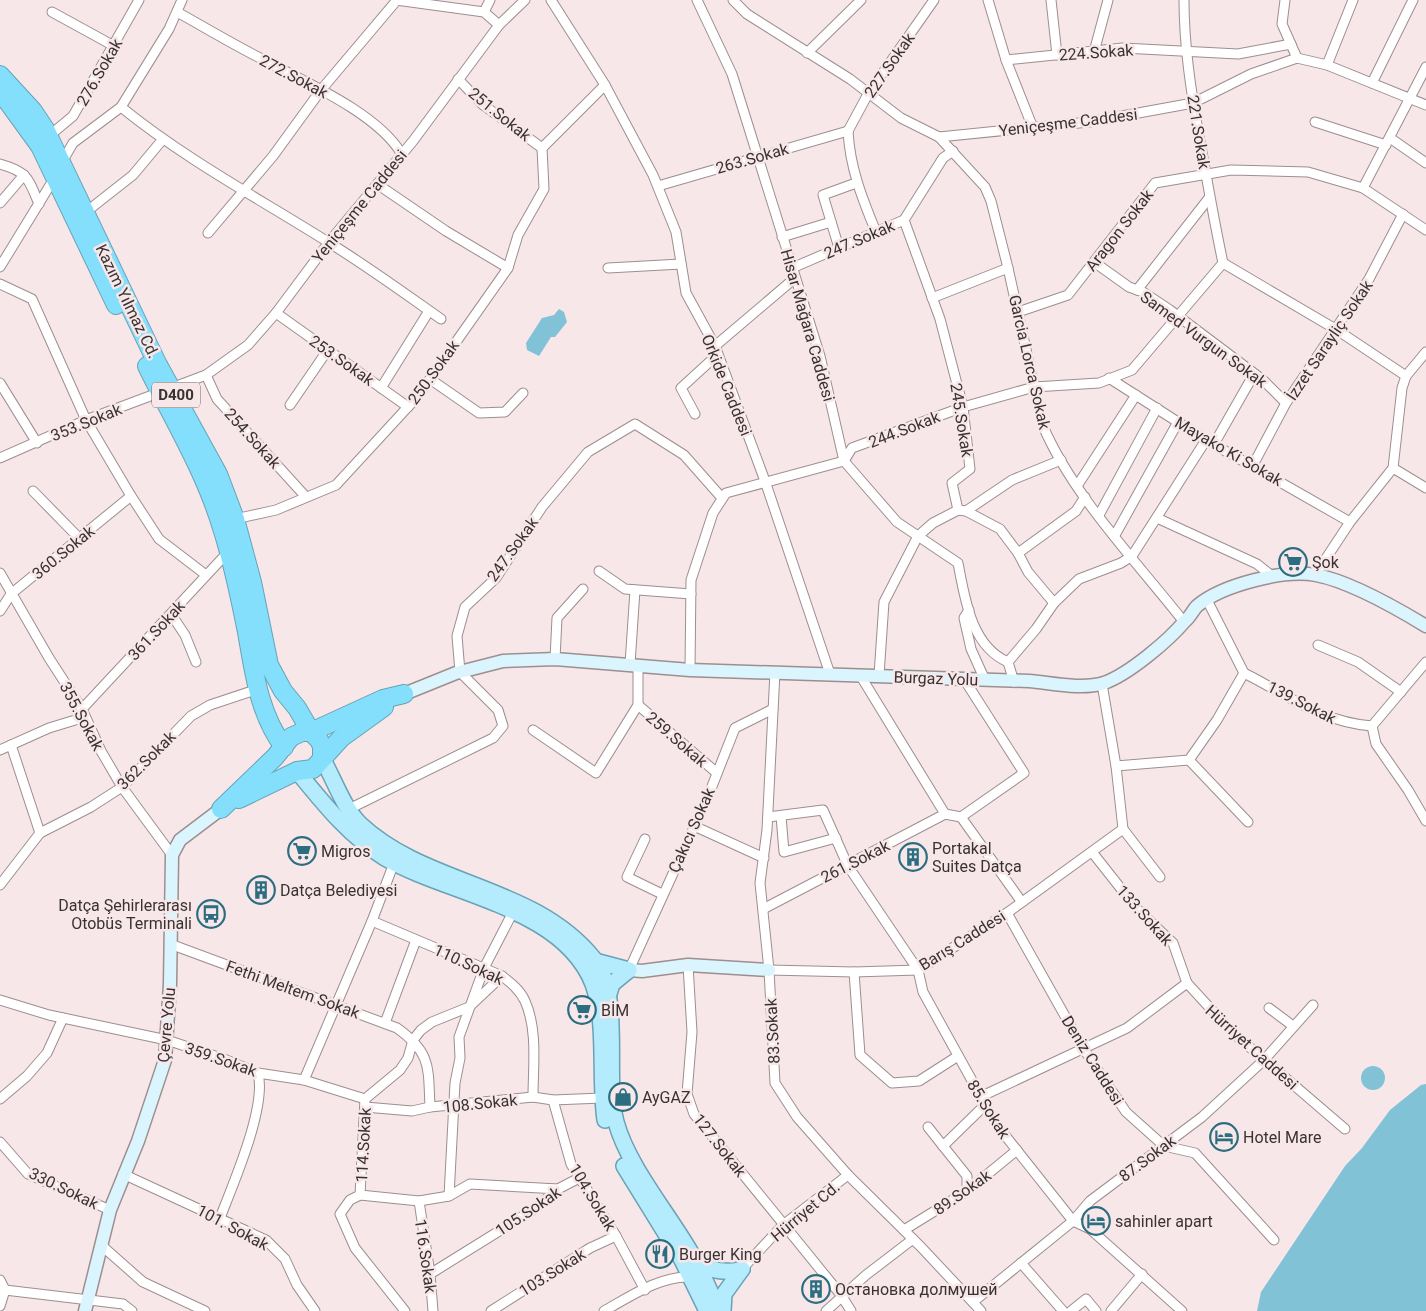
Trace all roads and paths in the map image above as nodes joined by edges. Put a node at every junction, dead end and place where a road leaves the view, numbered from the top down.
1 (139, 0) edge
2 (182, 0) edge
3 (397, 0) edge
4 (490, 0) edge
5 (525, 0) edge
6 (551, 0) edge
7 (697, 0) edge
8 (733, 0) edge
9 (861, 0) edge
10 (934, 0) edge
11 (988, 0) edge
12 (1050, 0) edge
13 (1108, 0) edge
14 (1184, 0) edge
15 (1285, 0) edge
16 (1354, 0) edge
17 (1413, 0) edge
18 (52, 12) dead end
19 (177, 12) junction
20 (484, 12) junction
21 (498, 25) junction
22 (1291, 44) junction
23 (114, 46) junction
24 (1094, 52) junction
25 (1186, 52) junction
26 (807, 53) junction
27 (1056, 55) junction
28 (1297, 58) junction
29 (1006, 60) junction
30 (1327, 65) junction
31 (1426, 66) edge
32 (0, 75) edge
33 (458, 79) junction
34 (1372, 83) junction
35 (605, 85) junction
36 (321, 90) junction
37 (0, 91) edge
38 (868, 94) junction
39 (1412, 98) junction
40 (1194, 103) junction
41 (1426, 105) edge
42 (121, 107) junction
43 (1315, 122) dead end
44 (1034, 128) junction
45 (848, 131) junction
46 (49, 136) junction
47 (940, 136) junction
48 (163, 139) junction
49 (1388, 142) junction
50 (542, 148) junction
51 (953, 151) junction
52 (401, 153) junction
53 (757, 157) junction
54 (1426, 162) edge
55 (0, 164) edge
56 (58, 170) junction
57 (1206, 174) junction
58 (24, 175) junction
59 (856, 183) junction
60 (377, 184) junction
61 (658, 186) junction
62 (1363, 188) junction
63 (242, 190) junction
64 (1209, 198) junction
65 (0, 203) edge
66 (39, 204) junction
67 (86, 212) junction
68 (1403, 214) junction
69 (904, 220) junction
70 (831, 222) junction
71 (1426, 230) edge
72 (876, 232) junction
73 (208, 233) dead end
74 (782, 237) junction
75 (329, 242) junction
76 (839, 248) junction
77 (1094, 262) junction
78 (681, 264) junction
79 (1223, 264) junction
80 (0, 267) edge
81 (508, 268) junction
82 (608, 268) dead end
83 (792, 268) junction
84 (1008, 268) junction
85 (795, 278) junction
86 (0, 284) edge
87 (1137, 290) junction
88 (932, 298) junction
89 (429, 311) junction
90 (1018, 312) junction
91 (276, 313) junction
92 (1178, 316) junction
93 (441, 319) dead end
94 (1337, 330) junction
95 (715, 346) junction
96 (327, 351) junction
97 (1426, 352) edge
98 (718, 355) junction
99 (1254, 374) junction
100 (206, 375) junction
101 (1406, 376) junction
102 (1110, 378) junction
103 (430, 379) junction
104 (0, 383) edge
105 (1034, 387) junction
106 (381, 388) junction
107 (167, 391) junction
108 (523, 393) dead end
109 (1136, 395) junction
110 (1286, 403) junction
111 (290, 404) dead end
112 (963, 406) junction
113 (408, 407) junction
114 (1157, 408) junction
115 (695, 414) dead end
116 (86, 420) junction
117 (1178, 422) junction
118 (1210, 442) junction
119 (37, 443) junction
120 (0, 458) edge
121 (1061, 460) junction
122 (844, 461) junction
123 (1253, 465) junction
124 (1393, 468) junction
125 (765, 481) junction
126 (1077, 486) junction
127 (1426, 488) edge
128 (33, 491) dead end
129 (131, 496) junction
130 (1086, 497) junction
131 (306, 498) junction
132 (722, 498) junction
133 (962, 510) junction
134 (1099, 515) junction
135 (1158, 518) junction
136 (234, 519) junction
137 (1350, 522) junction
138 (1115, 535) junction
139 (918, 536) junction
140 (80, 539) junction
141 (229, 551) junction
142 (1018, 553) junction
143 (1132, 556) junction
144 (599, 571) dead end
145 (0, 572) edge
146 (1315, 574) junction
147 (206, 576) junction
148 (1272, 576) junction
149 (583, 589) dead end
150 (635, 590) junction
151 (11, 594) junction
152 (691, 594) junction
153 (1207, 600) junction
154 (1054, 602) junction
155 (969, 610) junction
156 (0, 611) edge
157 (171, 614) junction
158 (1184, 622) junction
159 (1426, 626) edge
160 (1318, 645) dead end
161 (556, 659) junction
162 (196, 662) dead end
163 (1008, 662) junction
164 (1426, 662) edge
165 (634, 664) junction
166 (690, 670) junction
167 (460, 672) junction
168 (775, 672) junction
169 (1244, 673) junction
170 (830, 674) junction
171 (860, 674) junction
172 (879, 675) junction
173 (964, 679) junction
174 (985, 680) junction
175 (1014, 682) junction
176 (1102, 684) junction
177 (258, 689) junction
178 (1402, 692) junction
179 (404, 694) junction
180 (638, 705) junction
181 (773, 709) junction
182 (83, 713) junction
183 (1372, 726) junction
184 (533, 730) dead end
185 (311, 732) junction
186 (11, 745) junction
187 (284, 747) junction
188 (0, 750) edge
189 (322, 758) junction
190 (1190, 760) junction
191 (1116, 766) junction
192 (296, 771) junction
193 (717, 773) junction
194 (122, 787) junction
195 (349, 808) junction
196 (221, 809) junction
197 (945, 814) junction
198 (781, 816) junction
199 (768, 817) junction
200 (961, 817) junction
201 (1426, 821) edge
202 (1248, 822) dead end
203 (694, 826) junction
204 (1123, 830) junction
205 (40, 833) junction
206 (836, 838) junction
207 (645, 839) dead end
208 (1092, 852) junction
209 (172, 855) junction
210 (764, 858) junction
211 (394, 863) junction
212 (848, 866) junction
213 (1160, 877) dead end
214 (0, 885) edge
215 (662, 894) junction
216 (1021, 901) junction
217 (763, 908) junction
218 (513, 912) junction
219 (1007, 913) junction
220 (372, 921) junction
221 (416, 940) junction
222 (170, 944) junction
223 (595, 960) junction
224 (688, 965) junction
225 (484, 968) junction
226 (629, 970) junction
227 (769, 970) junction
228 (918, 970) junction
229 (854, 972) junction
230 (502, 976) junction
231 (1187, 983) junction
232 (608, 998) junction
233 (0, 1000) edge
234 (335, 1004) junction
235 (1313, 1005) dead end
236 (469, 1007) junction
237 (1269, 1008) dead end
238 (63, 1018) junction
239 (385, 1023) junction
240 (1293, 1026) junction
241 (167, 1040) junction
242 (413, 1040) junction
243 (1083, 1048) junction
244 (958, 1056) junction
245 (1264, 1060) junction
246 (258, 1073) junction
247 (304, 1080) junction
248 (980, 1096) junction
249 (533, 1097) junction
250 (602, 1098) junction
251 (0, 1099) edge
252 (553, 1100) junction
253 (365, 1103) junction
254 (985, 1105) junction
255 (454, 1106) junction
256 (430, 1108) junction
257 (928, 1127) dead end
258 (1345, 1129) dead end
259 (0, 1142) edge
260 (943, 1146) junction
261 (1164, 1146) junction
262 (1017, 1150) junction
263 (123, 1174) junction
264 (848, 1175) junction
265 (581, 1177) junction
266 (558, 1189) junction
267 (967, 1191) junction
268 (360, 1195) junction
269 (450, 1196) junction
270 (419, 1201) junction
271 (110, 1210) junction
272 (220, 1218) junction
273 (1073, 1222) junction
274 (783, 1225) junction
275 (904, 1230) junction
276 (616, 1236) junction
277 (913, 1239) junction
278 (1274, 1240) dead end
279 (101, 1245) junction
280 (696, 1263) junction
281 (1021, 1263) junction
282 (742, 1269) junction
283 (430, 1274) junction
284 (1142, 1274) junction
285 (691, 1277) junction
286 (0, 1280) edge
287 (5, 1290) junction
288 (645, 1290) junction
289 (842, 1297) junction
290 (973, 1302) junction
291 (87, 1305) edge
292 (0, 1306) edge
293 (132, 1311) edge
294 (205, 1311) edge
295 (315, 1311) edge
296 (405, 1311) edge
297 (433, 1311) edge
298 (491, 1311) edge
299 (604, 1311) edge
300 (707, 1311) edge
301 (721, 1311) edge
302 (826, 1311) edge
303 (851, 1311) edge
304 (981, 1311) edge
305 (1063, 1311) edge
306 (1071, 1311) edge
307 (1096, 1311) edge
308 (1110, 1311) edge
309 (1182, 1311) edge

1 - 23 street, 276.Sokak
2 - 19 street
3 - 20 street
3 - 36 street
4 - 20 street
5 - 21 street, Yeniçeşme Caddesi
6 - 35 street, Orkide Caddesi
7 - 53 street, Hisar Mağara Caddesi
8 - 26 street, Yeniçeşme Caddesi
9 - 26 street
10 - 38 street, 227.Sokak
11 - 29 street
12 - 27 street
13 - 24 street
14 - 25 street, 221.Sokak
15 - 22 street
16 - 30 street
17 - 34 street
18 - 23 street
19 - 36 street, 272.Sokak
19 - 42 street
20 - 21 street
21 - 33 street, Yeniçeşme Caddesi
22 - 25 street, 224.Sokak
22 - 28 street
23 - 46 street, 276.Sokak
24 - 25 street, 224.Sokak
24 - 27 street, 224.Sokak
25 - 40 street, 221.Sokak
26 - 38 street, Yeniçeşme Caddesi
27 - 29 street, 224.Sokak
28 - 30 street
28 - 40 street, Yeniçeşme Caddesi
29 - 44 street
30 - 34 street
31 - 39 street
32 - 46 highway, Kazım Yılmaz Cd. / D400
33 - 50 street, 251.Sokak
33 - 52 street, Yeniçeşme Caddesi
34 - 39 street
35 - 50 street
35 - 61 street, Orkide Caddesi
36 - 52 street, 272.Sokak
36 - 63 street
37 - 56 highway, Kazım Yılmaz Cd. / D400
38 - 45 street, 227.Sokak
38 - 47 street, Yeniçeşme Caddesi
39 - 41 street
39 - 49 street
40 - 44 street, Yeniçeşme Caddesi
40 - 57 street, 221.Sokak
42 - 48 street
42 - 56 street
43 - 49 street
44 - 47 street, Yeniçeşme Caddesi
45 - 53 street, 263.Sokak
45 - 59 street
46 - 56 highway, Kazım Yılmaz Cd. / D400
47 - 51 street, Garcia Lorca Sokak
48 - 63 street
48 - 67 street
49 - 54 street
49 - 62 street
50 - 81 street, 250.Sokak
51 - 69 street, 247.Sokak
51 - 84 street, Garcia Lorca Sokak
52 - 60 street, Yeniçeşme Caddesi
53 - 61 street, 263.Sokak
53 - 74 street, Hisar Mağara Caddesi
55 - 58 street
56 - 66 street
56 - 67 highway, Kazım Yılmaz Cd. / D400
56 - 107 highway, Kazım Yılmaz Cd. / D400
57 - 62 street, Aragon Sokak
57 - 64 street, 221.Sokak
57 - 77 street, Aragon Sokak
58 - 65 street
58 - 66 street
59 - 70 street
59 - 72 street
60 - 75 street, Yeniçeşme Caddesi
60 - 81 street
61 - 78 street, Orkide Caddesi
62 - 68 street, Aragon Sokak
63 - 73 street
63 - 75 street
64 - 79 street, 221.Sokak
64 - 87 street
66 - 80 street
67 - 107 highway, Kazım Yılmaz Cd. / D400
68 - 71 street, Aragon Sokak
68 - 94 street, İzzet Sarayliç Sokak
69 - 72 street, 247.Sokak
69 - 88 street, 245.Sokak
70 - 74 street
70 - 76 street
72 - 76 street, 247.Sokak
74 - 83 street, Hisar Mağara Caddesi
75 - 89 street
75 - 91 street, Yeniçeşme Caddesi
76 - 83 street, 247.Sokak
77 - 87 street, Samed Vurgun Sokak
77 - 90 street, Aragon Sokak
78 - 82 street
78 - 95 street, Orkide Caddesi
79 - 92 street, 244.Sokak
79 - 94 street
81 - 103 street, 250.Sokak
83 - 85 street, Hisar Mağara Caddesi
84 - 88 street
84 - 90 street, Garcia Lorca Sokak
85 - 95 street
85 - 122 street, Hisar Mağara Caddesi
86 - 116 street
87 - 92 street, Samed Vurgun Sokak
88 - 112 street, 245.Sokak
89 - 93 street
89 - 106 street
90 - 105 street, Garcia Lorca Sokak
91 - 96 street, 253.Sokak
91 - 100 street, Yeniçeşme Caddesi
92 - 99 street, Samed Vurgun Sokak
92 - 102 street, 244.Sokak
94 - 101 street
94 - 110 street, İzzet Sarayliç Sokak
95 - 98 street, Orkide Caddesi
96 - 106 street, 253.Sokak
96 - 111 street
97 - 101 street
98 - 115 street
98 - 125 street, Orkide Caddesi
99 - 110 street, Samed Vurgun Sokak
99 - 118 street
100 - 107 street, Yeniçeşme Caddesi
100 - 131 street, 254.Sokak
101 - 124 street
102 - 105 street, 244.Sokak
102 - 109 street, Mayako Ki Sokak
103 - 108 street
103 - 113 street, 250.Sokak
104 - 119 street
105 - 112 street, 244.Sokak
105 - 121 street, Garcia Lorca Sokak
106 - 113 street, 253.Sokak
107 - 116 street, 353.Sokak
107 - 136 highway, Kazım Yılmaz Cd. / D400
107 - 141 highway, Kazım Yılmaz Cd. / D400
109 - 114 street, Mayako Ki Sokak
109 - 126 street
110 - 123 street, İzzet Sarayliç Sokak
112 - 122 street, 244.Sokak
112 - 133 street, 245.Sokak
113 - 131 street, 250.Sokak
114 - 117 street, Mayako Ki Sokak
114 - 134 street
116 - 119 street, 353.Sokak
116 - 129 street
117 - 118 street, Mayako Ki Sokak
117 - 138 street
118 - 123 street, Mayako Ki Sokak
118 - 135 street
119 - 120 street, 353.Sokak
121 - 126 street, Garcia Lorca Sokak
121 - 133 street
122 - 125 street, 244.Sokak
122 - 139 street, Hisar Mağara Caddesi
123 - 137 street, Mayako Ki Sokak
124 - 127 street
124 - 137 street
125 - 132 street, 244.Sokak
125 - 170 street, Orkide Caddesi
126 - 130 street, Garcia Lorca Sokak
128 - 140 street
129 - 140 street, 360.Sokak
129 - 147 street
130 - 134 street, Garcia Lorca Sokak
130 - 142 street
131 - 136 street, 250.Sokak
132 - 152 street
132 - 167 street, 247.Sokak
133 - 139 street
133 - 142 street
134 - 138 street, Garcia Lorca Sokak
135 - 143 street
135 - 148 street
136 - 185 highway, Kazım Yılmaz Cd. / D400
137 - 146 street
138 - 143 street, Garcia Lorca Sokak
139 - 155 street, Hisar Mağara Caddesi
139 - 172 street
140 - 151 street, 360.Sokak
141 - 147 street, 361.Sokak
141 - 177 highway, Kazım Yılmaz Cd. / D400
142 - 154 street
143 - 154 street
143 - 158 street, Garcia Lorca Sokak
144 - 150 street
145 - 151 street, 355.Sokak
146 - 148 street, Burgaz Yolu
146 - 159 street, Burgaz Yolu
147 - 157 street, 361.Sokak
148 - 153 street, Burgaz Yolu
149 - 161 street
150 - 152 street
150 - 165 street
151 - 156 street, 360.Sokak
151 - 182 street, 355.Sokak
152 - 166 street
153 - 158 street, Burgaz Yolu
153 - 169 street
154 - 163 street
155 - 163 street, Hisar Mağara Caddesi
155 - 174 street, Hisar Mağara Caddesi
157 - 162 street
157 - 182 street, 361.Sokak
158 - 176 street, Burgaz Yolu
160 - 178 street
161 - 165 street, Burgaz Yolu
161 - 167 street, Burgaz Yolu
163 - 175 street
164 - 178 street
165 - 166 street, Burgaz Yolu
165 - 180 street
166 - 168 street, Burgaz Yolu
167 - 179 street, Burgaz Yolu
167 - 195 street
168 - 170 street, Burgaz Yolu
168 - 181 street, 83.Sokak
169 - 183 street, 139.Sokak
169 - 190 street
170 - 171 street, Burgaz Yolu
171 - 172 street, Burgaz Yolu
171 - 197 street
172 - 173 street, Burgaz Yolu
173 - 174 street, Burgaz Yolu
173 - 200 street
174 - 175 street, Burgaz Yolu
175 - 176 street, Burgaz Yolu
176 - 191 street
177 - 187 highway, Kazım Yılmaz Cd. / D400
177 - 194 street, 362.Sokak
178 - 183 street
179 - 185 highway
179 - 189 highway
180 - 184 street
180 - 193 street, 259.Sokak
181 - 193 street, Çakıcı Sokak
181 - 199 street, 83.Sokak
182 - 186 street, 361.Sokak
182 - 194 street, 355.Sokak
183 - 201 street
185 - 187 highway
185 - 189 highway, D400
186 - 188 street, 361.Sokak
186 - 205 street
187 - 192 highway, D400
187 - 196 highway
189 - 192 highway
189 - 195 main road
190 - 191 street
190 - 202 street
191 - 204 street
192 - 196 highway
192 - 211 main road
193 - 203 street, Çakıcı Sokak
194 - 205 street, 362.Sokak
194 - 209 street, 355.Sokak
195 - 223 main road
196 - 209 street
197 - 200 street
197 - 212 street, 261.Sokak
198 - 199 street
198 - 206 street, 85.Sokak
198 - 206 street
199 - 210 street, 83.Sokak
200 - 216 street
203 - 210 street
203 - 215 street, Çakıcı Sokak
204 - 208 street, Barış Caddesi
204 - 213 street
205 - 214 street, 362.Sokak
206 - 212 street, 85.Sokak
207 - 215 street
208 - 216 street, Barış Caddesi
208 - 231 street, 133.Sokak
209 - 222 street, Çevre Yolu
210 - 217 street, 83.Sokak
211 - 218 main road
211 - 220 street
212 - 217 street, 261.Sokak
212 - 228 street, 85.Sokak
215 - 226 street, Çakıcı Sokak
216 - 219 street, Barış Caddesi
217 - 227 street, 83.Sokak
218 - 225 street
218 - 250 main road
219 - 228 street, Barış Caddesi
219 - 243 street, Deniz Caddesi
220 - 221 street, 110.Sokak
220 - 234 street
221 - 225 street, 110.Sokak
221 - 239 street
222 - 234 street, Fethi Meltem Sokak
222 - 241 street, Çevre Yolu
223 - 226 main road
223 - 232 main road
224 - 226 street, Barış Caddesi
224 - 227 street, Barış Caddesi
224 - 274 street, 127.Sokak
225 - 230 street, 110.Sokak
225 - 236 street
226 - 232 main road
227 - 229 street, Barış Caddesi
227 - 264 street, 83.Sokak
228 - 229 street, Barış Caddesi
228 - 244 street, 85.Sokak
229 - 244 street
230 - 236 street
230 - 249 street, 110.Sokak
231 - 243 street
231 - 245 street, Hürriyet Caddesi
232 - 280 main road
233 - 238 street, 359.Sokak
234 - 239 street, Fethi Meltem Sokak
234 - 247 street
235 - 240 street, 87.Sokak
236 - 242 street
236 - 255 street
237 - 240 street
238 - 241 street, 359.Sokak
238 - 251 street
239 - 242 street, Fethi Meltem Sokak
240 - 245 street, 87.Sokak
241 - 246 street, 359.Sokak
241 - 263 street, Çevre Yolu
242 - 253 street
242 - 256 street, 108.Sokak
243 - 248 street
243 - 261 street, Deniz Caddesi
244 - 248 street, 85.Sokak
245 - 258 street, Hürriyet Caddesi
245 - 261 street, 87.Sokak
246 - 247 street, 359.Sokak
246 - 272 street
247 - 253 street, 359.Sokak
248 - 254 street, 85.Sokak
249 - 252 street, 108.Sokak
249 - 255 street, 108.Sokak
250 - 252 street, 108.Sokak
250 - 285 main road
252 - 265 street, 104.Sokak
253 - 256 street, 359.Sokak
253 - 268 street, 114.Sokak
254 - 260 street
254 - 262 street, 85.Sokak
255 - 256 street, 108.Sokak
255 - 269 street
257 - 260 street
259 - 271 street, 330.Sokak
260 - 267 street
261 - 273 street, 87.Sokak
261 - 278 street, Deniz Caddesi
262 - 267 street, 89.Sokak
262 - 273 street, 85.Sokak
263 - 271 street, Çevre Yolu
263 - 272 street, 101. Sokak
264 - 274 street, Hürriyet Cd.
264 - 275 street, 83.Sokak
265 - 266 street, 105.Sokak
265 - 276 street, 104.Sokak
266 - 269 street
266 - 283 street, 105.Sokak
267 - 275 street, 89.Sokak
268 - 270 street
268 - 296 street, 114.Sokak
269 - 270 street
270 - 283 street, 116.Sokak
271 - 279 street, Çevre Yolu
272 - 295 street, 101. Sokak
273 - 281 street, 87.Sokak
273 - 284 street, 85.Sokak
274 - 282 street, Hürriyet Cd.
274 - 289 street, 127.Sokak
275 - 277 street, 83.Sokak
276 - 288 street, 104.Sokak
276 - 298 street, 103.Sokak
277 - 289 street
277 - 290 street, 83.Sokak
279 - 291 street, Çevre Yolu
279 - 294 street
280 - 282 main road
280 - 301 main road
281 - 290 street, 87.Sokak
281 - 305 street
282 - 301 main road
283 - 297 street, 116.Sokak
284 - 308 street
284 - 309 street, 85.Sokak
285 - 288 street
285 - 300 main road
286 - 287 street
287 - 291 street
287 - 292 street
288 - 299 street
289 - 302 street
289 - 303 street, 127.Sokak
290 - 304 street, 83.Sokak
291 - 293 street
306 - 307 street

